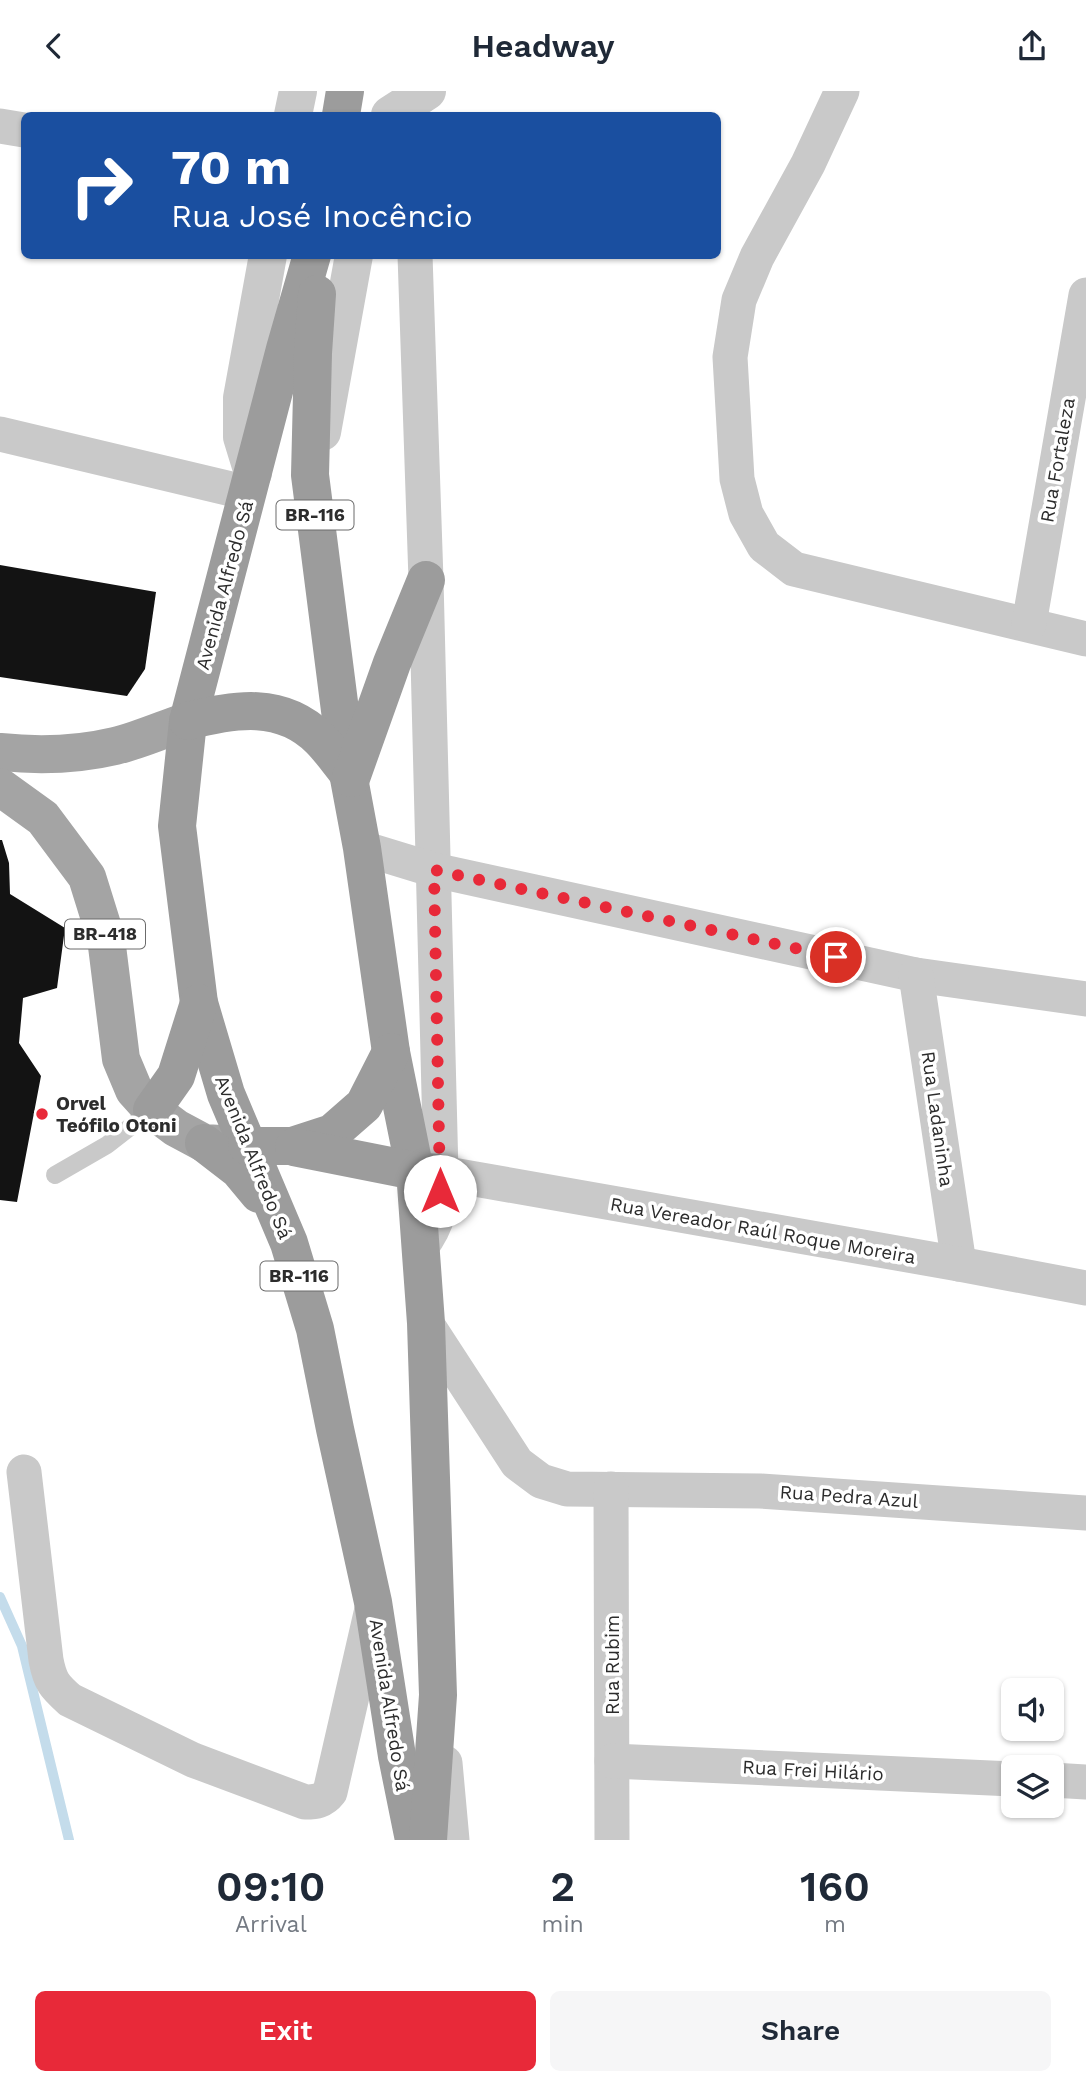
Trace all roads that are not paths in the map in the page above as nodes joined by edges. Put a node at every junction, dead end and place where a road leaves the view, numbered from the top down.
1 (298, 91) edge
2 (345, 91) edge
3 (383, 91) edge
4 (427, 91) edge
5 (842, 91) edge
6 (294, 112) edge
7 (342, 112) edge
8 (380, 112) edge
9 (395, 112) edge
10 (421, 112) edge
11 (0, 125) edge
12 (21, 130) edge
13 (267, 259) edge
14 (311, 259) edge
15 (320, 259) edge
16 (353, 259) edge
17 (415, 259) edge
18 (1086, 295) edge
19 (0, 434) edge
20 (310, 475) junction
21 (251, 483) junction
22 (426, 580) junction
23 (1029, 624) junction
24 (1086, 639) edge
25 (188, 721) junction
26 (0, 752) edge
27 (349, 778) junction
28 (0, 787) edge
29 (362, 848) junction
30 (434, 870) junction
31 (916, 975) junction
32 (1086, 999) edge
33 (199, 1003) junction
34 (391, 1052) junction
35 (152, 1110) junction
36 (204, 1143) junction
37 (247, 1146) junction
38 (292, 1146) junction
39 (428, 1172) junction
40 (55, 1175) dead end
41 (289, 1243) junction
42 (959, 1264) junction
43 (1086, 1289) edge
44 (426, 1323) junction
45 (24, 1472) dead end
46 (611, 1489) junction
47 (1086, 1513) edge
48 (373, 1602) junction
49 (438, 1695) junction
50 (612, 1761) junction
51 (1001, 1778) edge
52 (1064, 1781) edge
53 (1086, 1782) edge
54 (414, 1840) edge
55 (428, 1840) edge
56 (452, 1840) edge
57 (612, 1840) edge

1 - 6 street
2 - 7 highway
3 - 8 street
4 - 9 street
4 - 10 street
5 - 23 street
11 - 12 street
13 - 21 street, Avenida Alfredo Sá
14 - 21 highway, Avenida Alfredo Sá / BR-116
15 - 20 highway, BR-116
16 - 20 street
17 - 22 street, Avenida Alfredo Sá
18 - 23 street, Rua Fortaleza
19 - 21 street
20 - 27 highway, BR-116
21 - 25 highway, Avenida Alfredo Sá / BR-116
22 - 27 highway
22 - 30 street, Avenida Alfredo Sá
23 - 24 street
25 - 26 main road
25 - 27 highway
25 - 33 highway, Avenida Alfredo Sá / BR-116
27 - 29 highway, Avenida Alfredo Sá / BR-116
28 - 35 main road, BR-418
29 - 30 street
29 - 34 highway, Avenida Alfredo Sá / BR-116
30 - 31 street
30 - 39 street, Avenida Alfredo Sá
31 - 32 street
31 - 42 street, Rua Ladaninha
33 - 35 highway
33 - 37 highway, Avenida Alfredo Sá / BR-116
34 - 38 highway
34 - 39 highway, Avenida Alfredo Sá / BR-116
35 - 36 main road, BR-418
35 - 40 lane
36 - 37 main road, BR-418
36 - 41 highway
37 - 38 highway
37 - 41 highway, Avenida Alfredo Sá / BR-116
38 - 39 highway
39 - 42 street, Rua Vereador Raúl Roque Moreira
39 - 44 highway, Avenida Alfredo Sá / BR-116
41 - 48 highway, Avenida Alfredo Sá / BR-116
42 - 43 street, Rua Vereador Raúl Roque Moreira
44 - 46 street, Rua Pedra Azul
44 - 49 highway, Avenida Alfredo Sá / BR-116
45 - 48 street
46 - 47 street, Rua Pedra Azul
46 - 50 street, Rua Rubim
48 - 54 highway, Avenida Alfredo Sá / BR-116
49 - 55 highway, Avenida Alfredo Sá / BR-116
49 - 56 street, Avenida Alfredo Sá
50 - 51 street, Rua Frei Hilário
50 - 57 street, Rua Rubim
52 - 53 street

